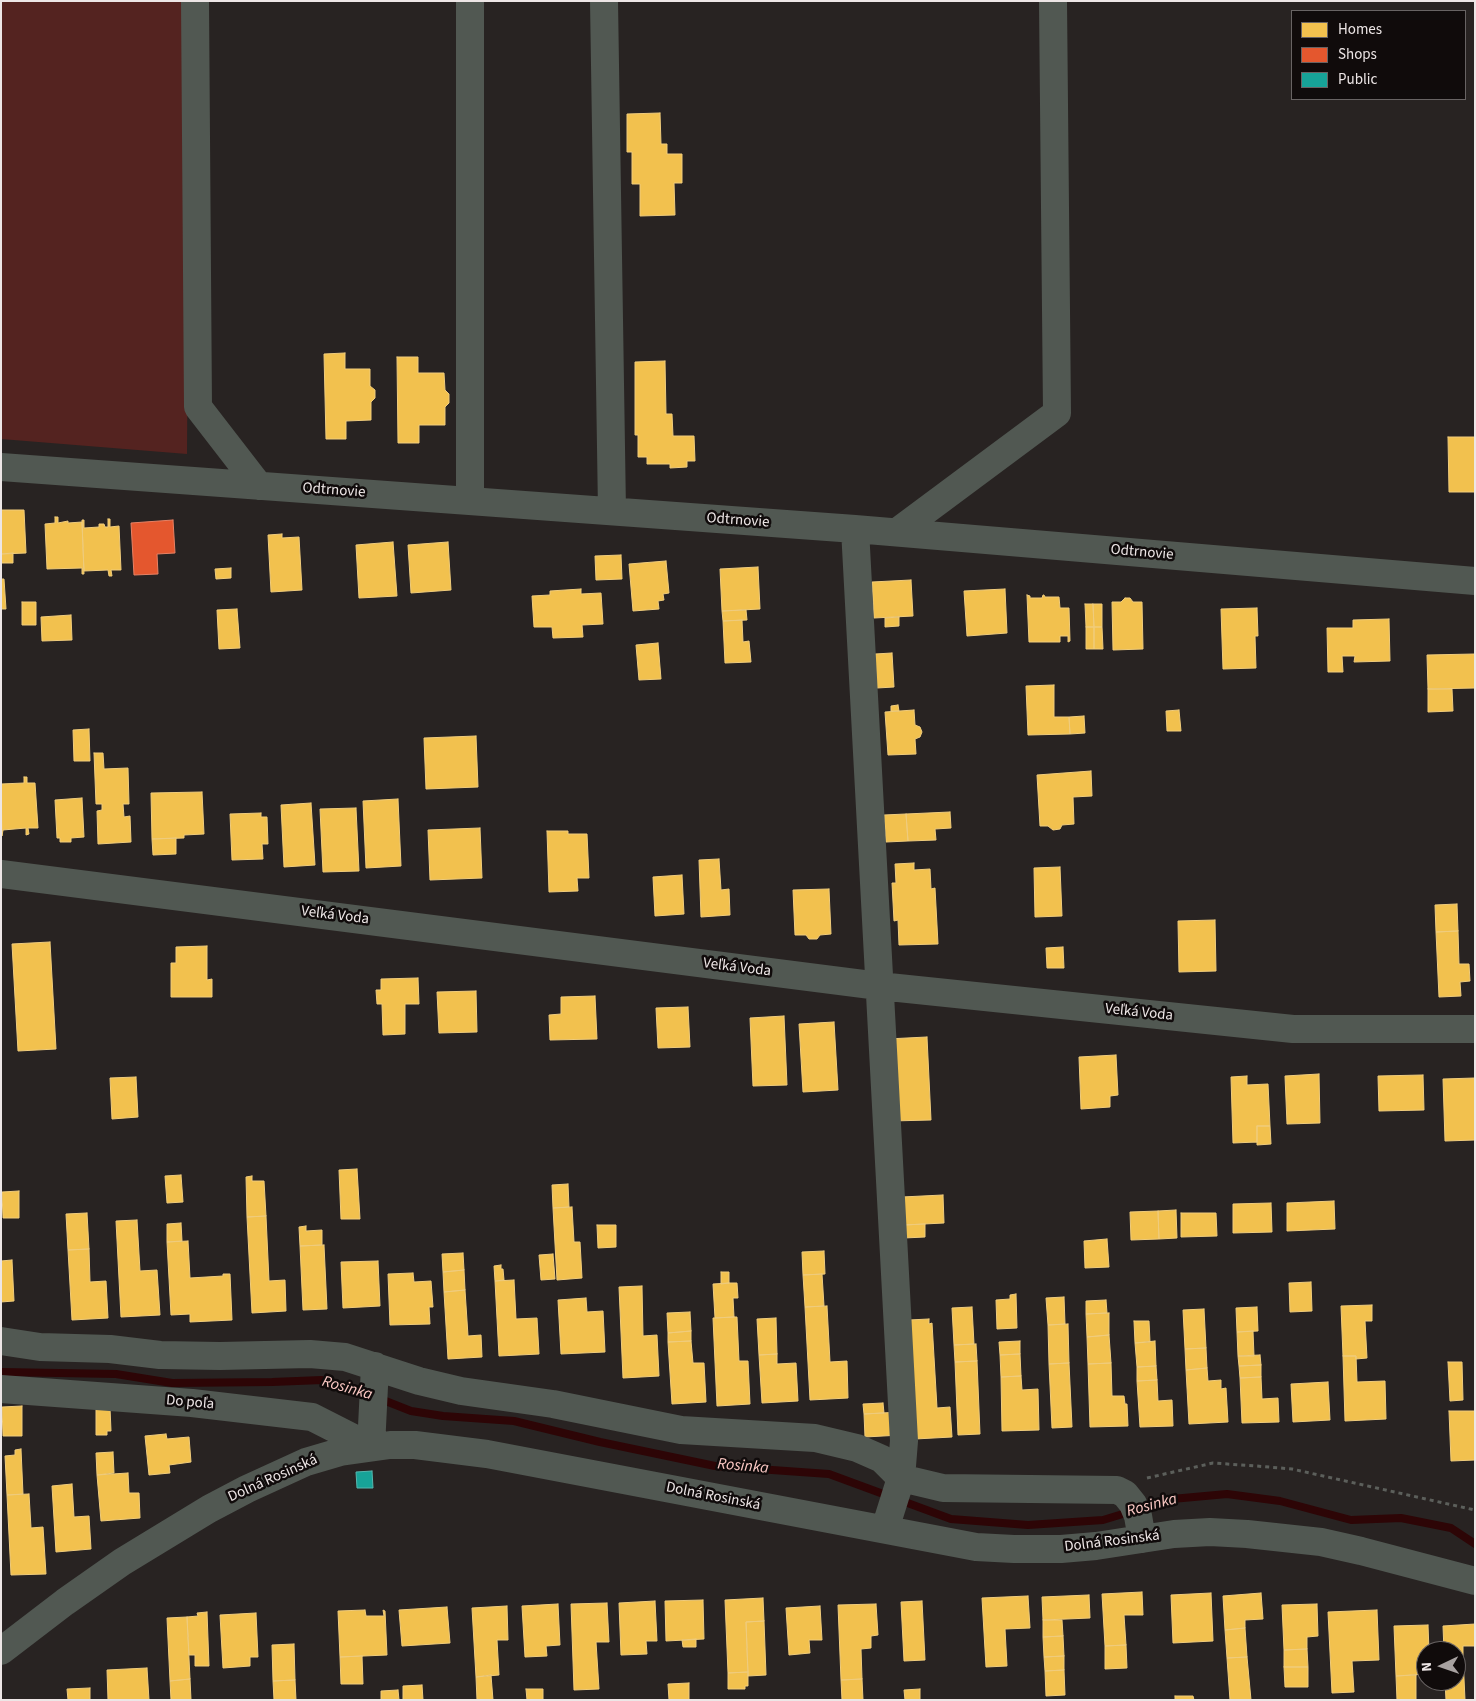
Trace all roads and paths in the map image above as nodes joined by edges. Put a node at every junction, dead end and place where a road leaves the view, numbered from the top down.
1 (195, 1) edge
2 (470, 1) edge
3 (604, 1) edge
4 (1053, 1) edge
5 (1, 467) edge
6 (259, 486) junction
7 (470, 501) junction
8 (612, 512) junction
9 (855, 529) junction
10 (896, 532) junction
11 (1475, 581) edge
12 (1, 874) edge
13 (879, 986) junction
14 (1475, 1028) edge
15 (1, 1341) edge
16 (374, 1384) junction
17 (1, 1388) edge
18 (371, 1447) junction
19 (893, 1501) junction
20 (1475, 1510) edge
21 (1135, 1513) junction
22 (1475, 1581) edge
23 (1, 1651) edge

1 - 6 street
2 - 7 street
3 - 8 street
4 - 10 street
5 - 6 street, Odtrnovie
6 - 7 street, Odtrnovie
7 - 8 street, Odtrnovie
8 - 9 street, Odtrnovie
9 - 10 street, Odtrnovie
9 - 13 street
10 - 11 street, Odtrnovie
12 - 13 street, Veľká Voda
13 - 14 street, Veľká Voda
13 - 19 street
15 - 16 street
16 - 18 street
16 - 19 street
17 - 18 street, Do poľa
18 - 19 street, Dolná Rosinská
18 - 23 street, Dolná Rosinská
19 - 21 street
19 - 21 street, Dolná Rosinská
20 - 21 path
21 - 22 street, Dolná Rosinská

